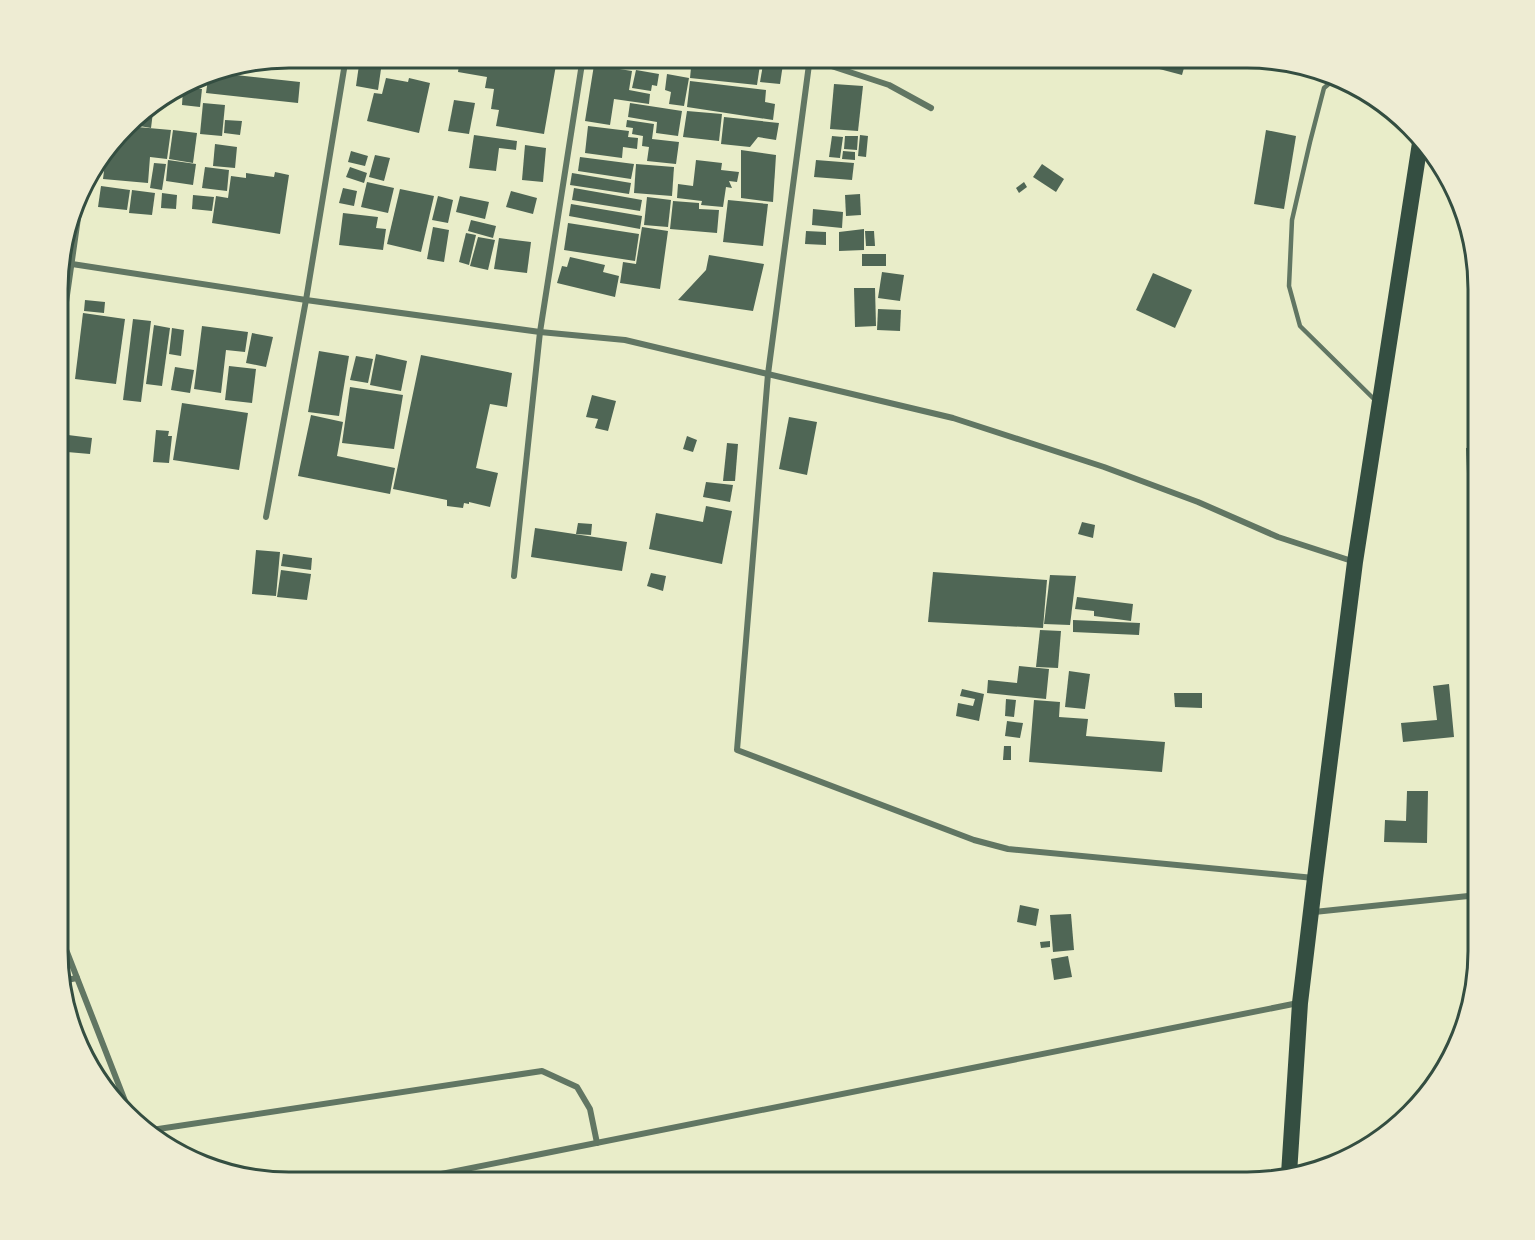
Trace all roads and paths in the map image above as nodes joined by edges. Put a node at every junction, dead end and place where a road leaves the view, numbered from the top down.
1 (344, 68) edge
2 (581, 68) edge
3 (809, 68) edge
4 (839, 68) edge
5 (1329, 83) edge
6 (931, 108) dead end
7 (1419, 150) edge
8 (77, 224) edge
9 (71, 264) junction
10 (68, 286) edge
11 (306, 300) junction
12 (540, 332) junction
13 (768, 374) junction
14 (1380, 406) junction
15 (266, 517) dead end
16 (1355, 562) junction
17 (514, 576) dead end
18 (1315, 878) junction
19 (1468, 896) edge
20 (1311, 912) junction
21 (68, 955) edge
22 (77, 978) junction
23 (69, 980) edge
24 (1300, 1003) junction
25 (126, 1101) edge
26 (157, 1129) edge
27 (597, 1143) junction
28 (1289, 1168) edge
29 (451, 1172) edge

1 - 11 street
2 - 12 street
3 - 13 street
4 - 6 street
5 - 14 lane
7 - 14 highway
8 - 9 street
9 - 10 street
9 - 11 street
11 - 12 street
11 - 15 street
12 - 13 street
12 - 17 street
13 - 16 street
13 - 18 street
14 - 16 highway
16 - 18 highway
18 - 20 highway
19 - 20 street
20 - 24 highway
21 - 22 street
22 - 23 street
22 - 25 street
24 - 27 street
24 - 28 highway
26 - 27 street
27 - 29 street

